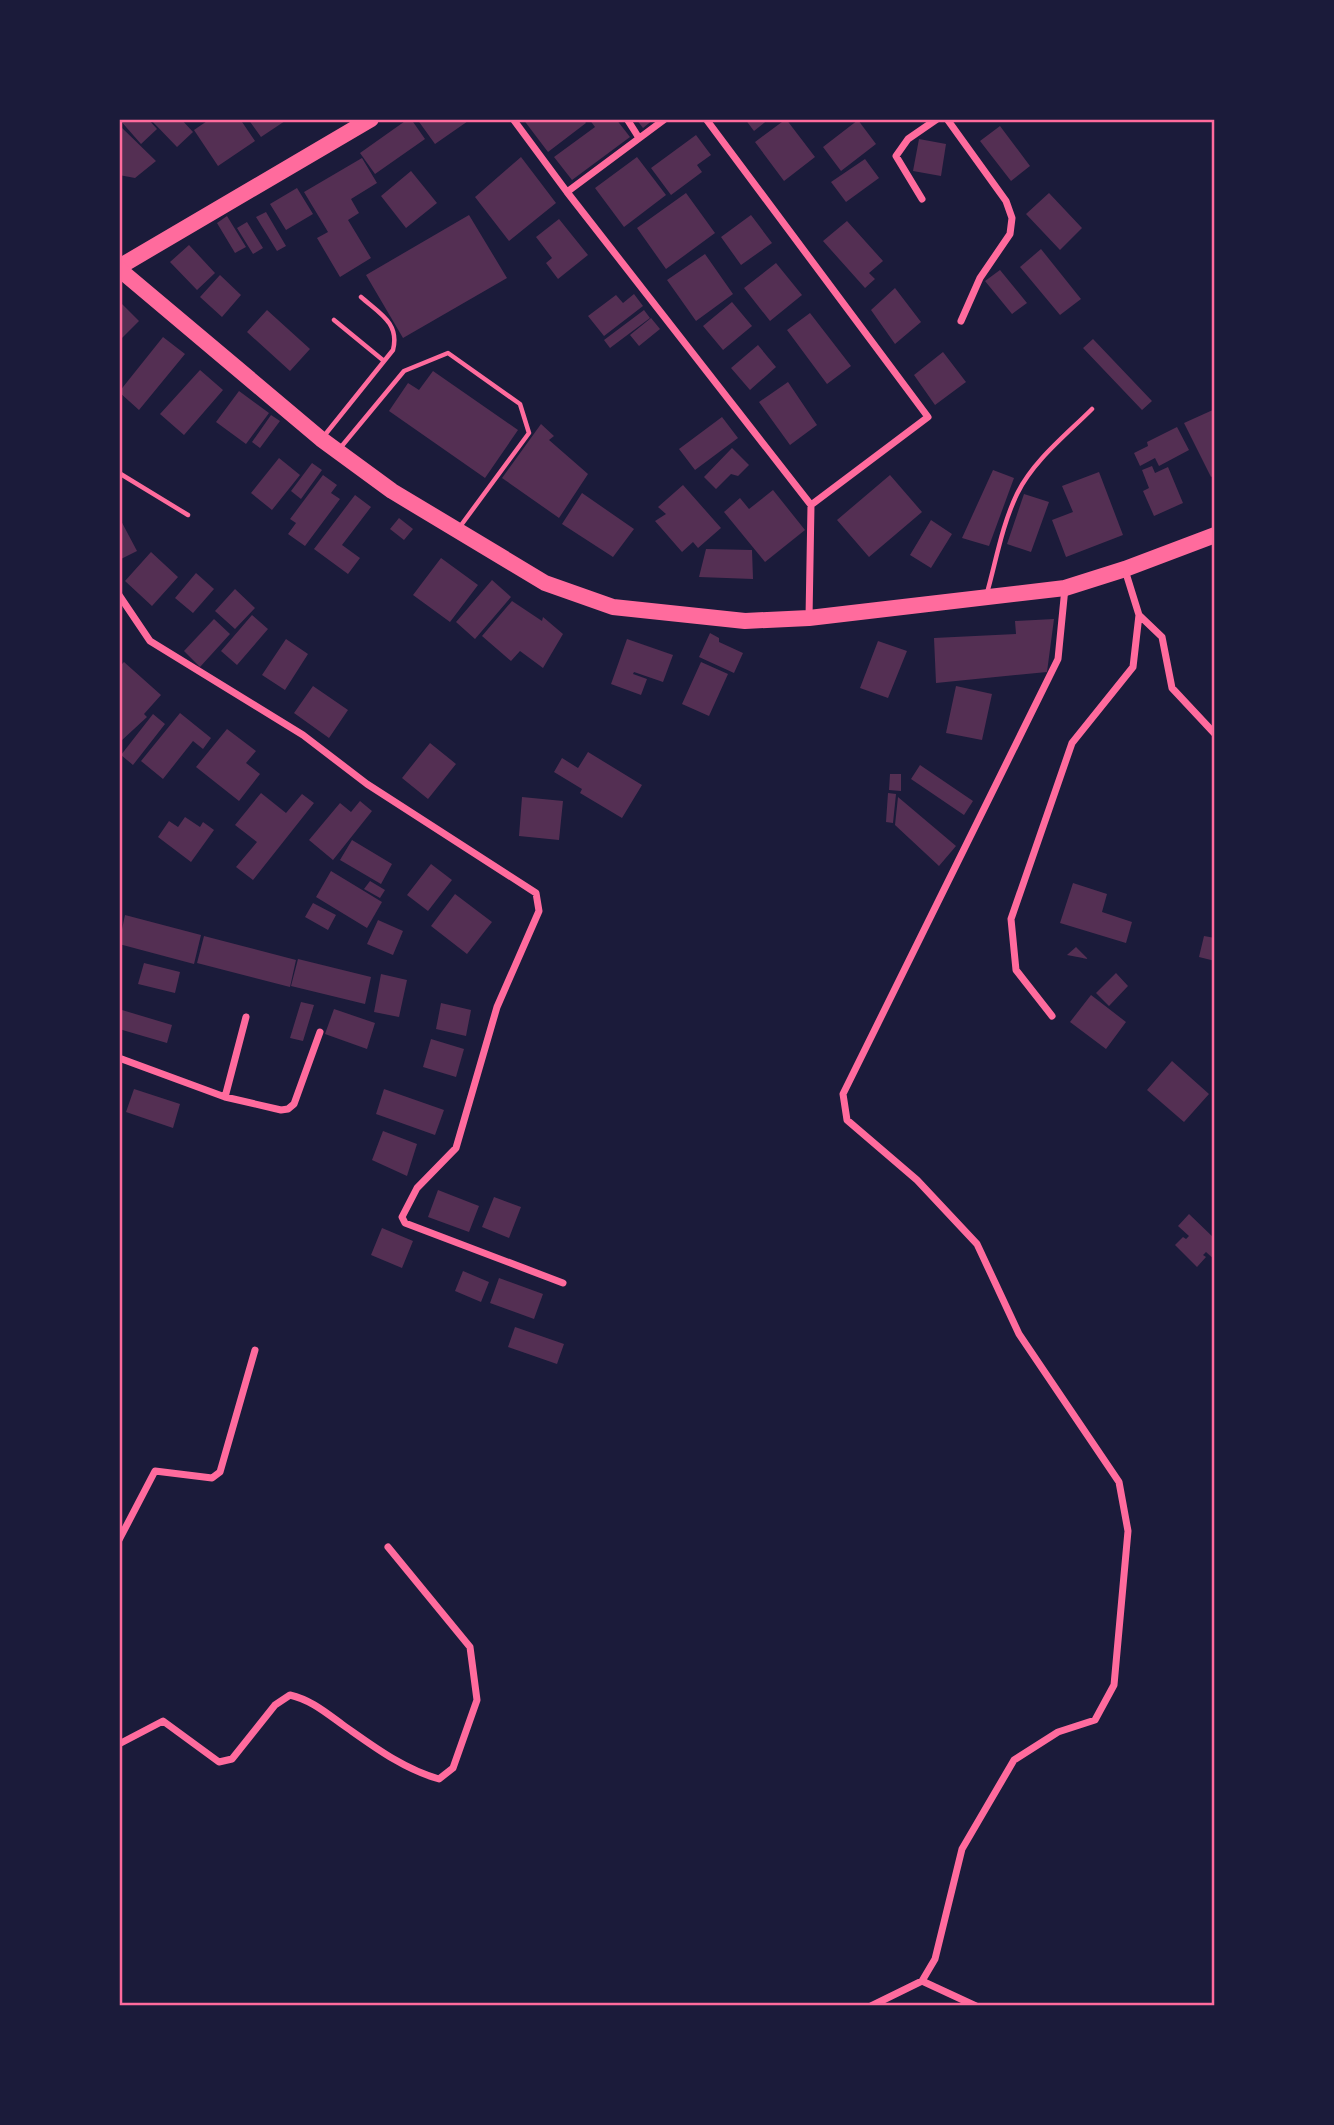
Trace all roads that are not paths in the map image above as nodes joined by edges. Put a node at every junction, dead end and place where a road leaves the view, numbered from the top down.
1 (371, 119) edge
2 (513, 119) edge
3 (627, 119) edge
4 (665, 119) edge
5 (706, 119) edge
6 (937, 119) edge
7 (947, 119) edge
8 (639, 138) junction
9 (567, 192) junction
10 (922, 199) dead end
11 (119, 268) edge
12 (361, 296) dead end
13 (334, 320) dead end
14 (961, 321) dead end
15 (384, 361) junction
16 (1092, 409) dead end
17 (321, 439) junction
18 (337, 451) junction
19 (119, 473) edge
20 (811, 505) junction
21 (188, 514) dead end
22 (456, 531) junction
23 (1215, 535) edge
24 (1125, 569) junction
25 (1066, 588) junction
26 (119, 595) edge
27 (986, 597) junction
28 (1139, 615) junction
29 (809, 618) junction
30 (1215, 734) edge
31 (1052, 1016) dead end
32 (246, 1017) dead end
33 (320, 1032) dead end
34 (119, 1058) edge
35 (225, 1097) junction
36 (563, 1283) dead end
37 (254, 1350) dead end
38 (119, 1540) edge
39 (388, 1547) dead end
40 (119, 1744) edge
41 (922, 1981) junction
42 (871, 2006) edge
43 (976, 2006) edge

1 - 11 main road
2 - 9 street
3 - 8 street
4 - 8 street
5 - 20 street
6 - 10 street
7 - 14 street
8 - 9 street
9 - 20 street
11 - 17 main road
12 - 15 lane
13 - 15 lane
15 - 17 lane
16 - 27 lane
17 - 18 main road
18 - 22 main road
18 - 22 lane
19 - 21 lane
20 - 29 street
22 - 29 main road
23 - 24 main road
24 - 25 main road
24 - 28 street
25 - 27 main road
25 - 41 street
26 - 36 street
27 - 29 main road
28 - 30 street
28 - 31 street
32 - 35 street
33 - 35 street
34 - 35 street
37 - 38 street
39 - 40 street
41 - 42 street
41 - 43 street

